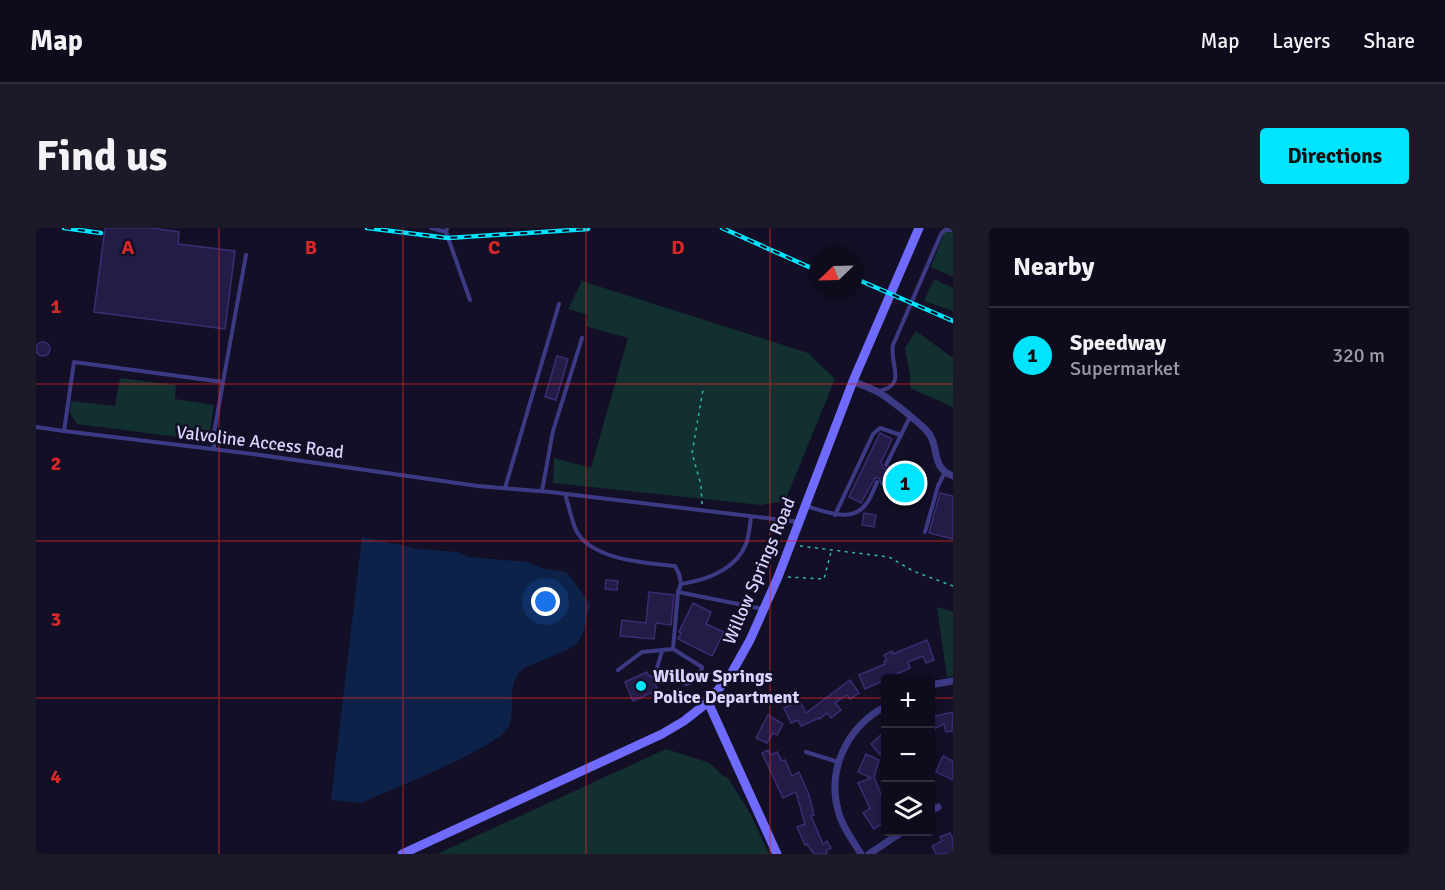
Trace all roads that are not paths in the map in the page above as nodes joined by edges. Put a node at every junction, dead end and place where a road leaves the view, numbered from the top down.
1 (431, 228) edge
2 (919, 228) edge
3 (446, 230) edge
4 (953, 230) edge
5 (246, 255) dead end
6 (470, 300) dead end
7 (559, 304) dead end
8 (582, 338) dead end
9 (853, 381) junction
10 (224, 382) junction
11 (877, 391) junction
12 (910, 417) junction
13 (36, 427) edge
14 (64, 431) junction
15 (901, 435) junction
16 (213, 449) junction
17 (886, 465) dead end
18 (945, 472) junction
19 (953, 476) edge
20 (878, 482) dead end
21 (505, 488) junction
22 (542, 492) junction
23 (565, 494) junction
24 (805, 505) junction
25 (835, 515) junction
26 (752, 517) junction
27 (799, 523) junction
28 (925, 532) dead end
29 (681, 584) junction
30 (678, 592) junction
31 (764, 609) junction
32 (673, 649) junction
33 (662, 651) junction
34 (618, 670) dead end
35 (953, 681) edge
36 (935, 684) edge
37 (708, 702) junction
38 (881, 709) edge
39 (806, 752) dead end
40 (838, 762) junction
41 (938, 807) dead end
42 (935, 809) edge
43 (895, 836) edge
44 (402, 854) edge
45 (777, 854) edge
46 (861, 854) edge
47 (869, 854) edge

1 - 3 lane
2 - 9 main road, Willow Springs Road
3 - 6 lane
4 - 11 lane
5 - 10 lane
7 - 21 lane
8 - 22 lane
9 - 11 street
9 - 24 main road, Willow Springs Road
10 - 14 lane
10 - 16 lane
11 - 12 street
12 - 15 lane
12 - 18 street
13 - 14 lane, Valvoline Access Road
14 - 16 lane, Valvoline Access Road
15 - 17 lane
15 - 25 lane
16 - 21 lane, Valvoline Access Road
18 - 19 street
18 - 28 lane
20 - 25 lane
21 - 22 lane, Valvoline Access Road
22 - 23 lane, Valvoline Access Road
23 - 26 lane, Valvoline Access Road
23 - 29 lane
24 - 25 lane
24 - 27 main road, Willow Springs Road
26 - 27 lane, Valvoline Access Road
26 - 29 lane
27 - 31 main road, Willow Springs Road
29 - 30 lane
30 - 31 lane
30 - 32 lane
31 - 37 main road, Willow Springs Road
32 - 33 lane
32 - 33 lane
33 - 34 lane
35 - 36 street
37 - 44 main road, Willow Springs Road
37 - 45 main road
38 - 40 street
39 - 40 lane
40 - 46 street
41 - 42 street
43 - 47 street

